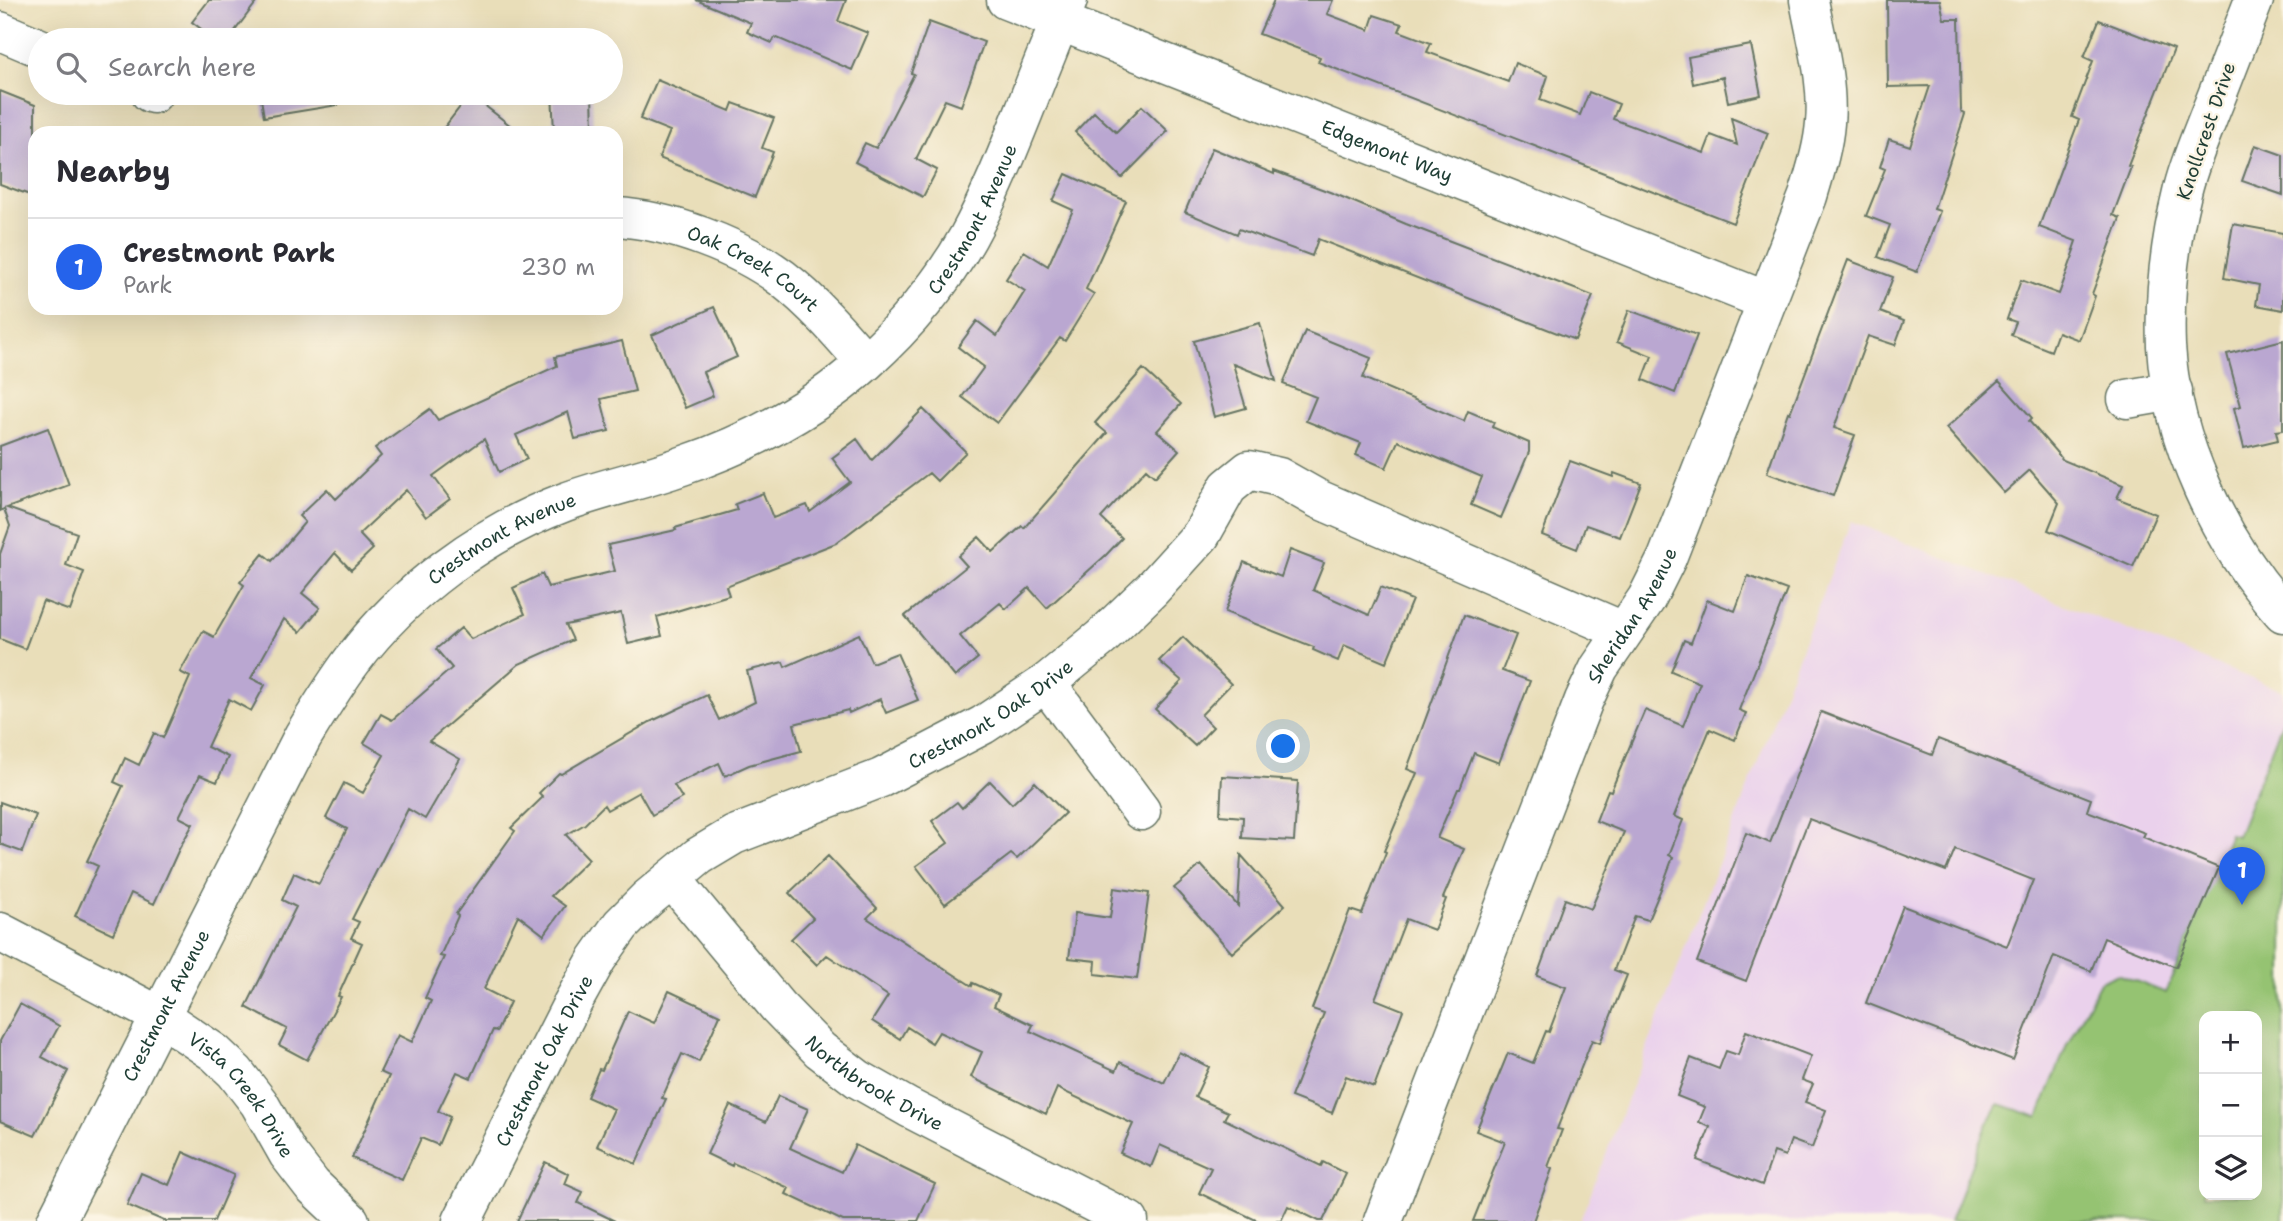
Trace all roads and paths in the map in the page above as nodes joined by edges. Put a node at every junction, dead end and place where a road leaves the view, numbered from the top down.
1 (1006, 0) edge
2 (1809, 0) edge
3 (2254, 0) edge
4 (1064, 11) edge
5 (0, 31) edge
6 (28, 43) edge
7 (623, 218) edge
8 (1767, 301) junction
9 (865, 362) junction
10 (2174, 391) junction
11 (2127, 400) dead end
12 (2283, 613) edge
13 (1623, 631) junction
14 (1046, 683) junction
15 (1141, 811) dead end
16 (672, 879) junction
17 (0, 932) edge
18 (160, 1016) junction
19 (56, 1221) edge
20 (350, 1221) edge
21 (462, 1221) edge
22 (1129, 1221) edge
23 (1382, 1221) edge

1 - 4 street, Edgemont Way
2 - 8 street, Sheridan Avenue
3 - 10 street, Knollcrest Drive
4 - 8 street, Edgemont Way
4 - 9 street, Crestmont Avenue
5 - 6 street
7 - 9 street, Oak Creek Court
8 - 13 street, Sheridan Avenue
9 - 18 street, Crestmont Avenue
10 - 11 street
10 - 12 street, Knollcrest Drive
13 - 14 street, Crestmont Oak Drive
13 - 23 street, Sheridan Avenue
14 - 15 street
14 - 16 street, Crestmont Oak Drive
16 - 21 street, Crestmont Oak Drive
16 - 22 street, Northbrook Drive
17 - 18 street, Vista Creek Drive
18 - 19 street, Crestmont Avenue
18 - 20 street, Vista Creek Drive

